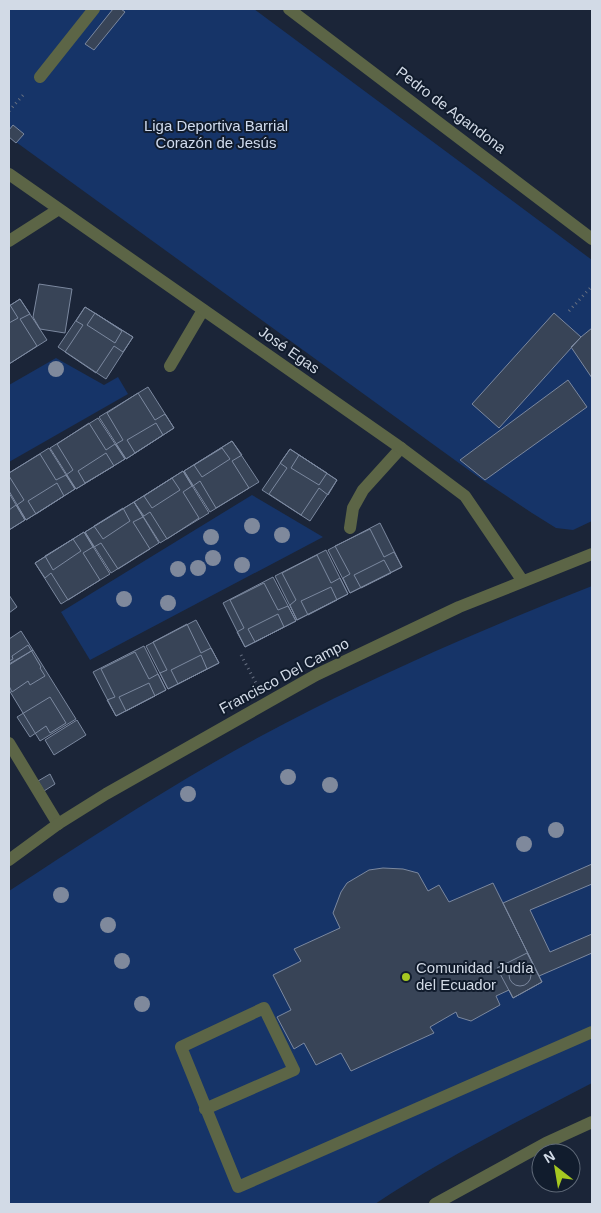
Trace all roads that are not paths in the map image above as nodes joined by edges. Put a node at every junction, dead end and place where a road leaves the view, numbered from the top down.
1 (94, 9) edge
2 (297, 11) edge
3 (40, 77) dead end
4 (9, 174) edge
5 (59, 209) junction
6 (592, 239) edge
7 (9, 241) edge
8 (203, 310) junction
9 (170, 366) dead end
10 (401, 448) junction
11 (350, 528) dead end
12 (592, 554) edge
13 (522, 580) junction
14 (9, 742) edge
15 (58, 824) junction
16 (9, 860) edge
17 (592, 1032) edge
18 (205, 1109) junction
19 (592, 1122) edge
20 (435, 1204) edge

1 - 3 street
2 - 6 street, Pedro de Agandona
4 - 5 street, José Egas
5 - 7 street
5 - 8 street, José Egas
8 - 9 street
8 - 10 street, José Egas
10 - 11 street
10 - 13 street, José Egas
12 - 13 street, Francisco Del Campo
13 - 15 street, Francisco Del Campo
14 - 15 street
15 - 16 street, Francisco Del Campo
17 - 18 street
18 - 18 street
19 - 20 street

